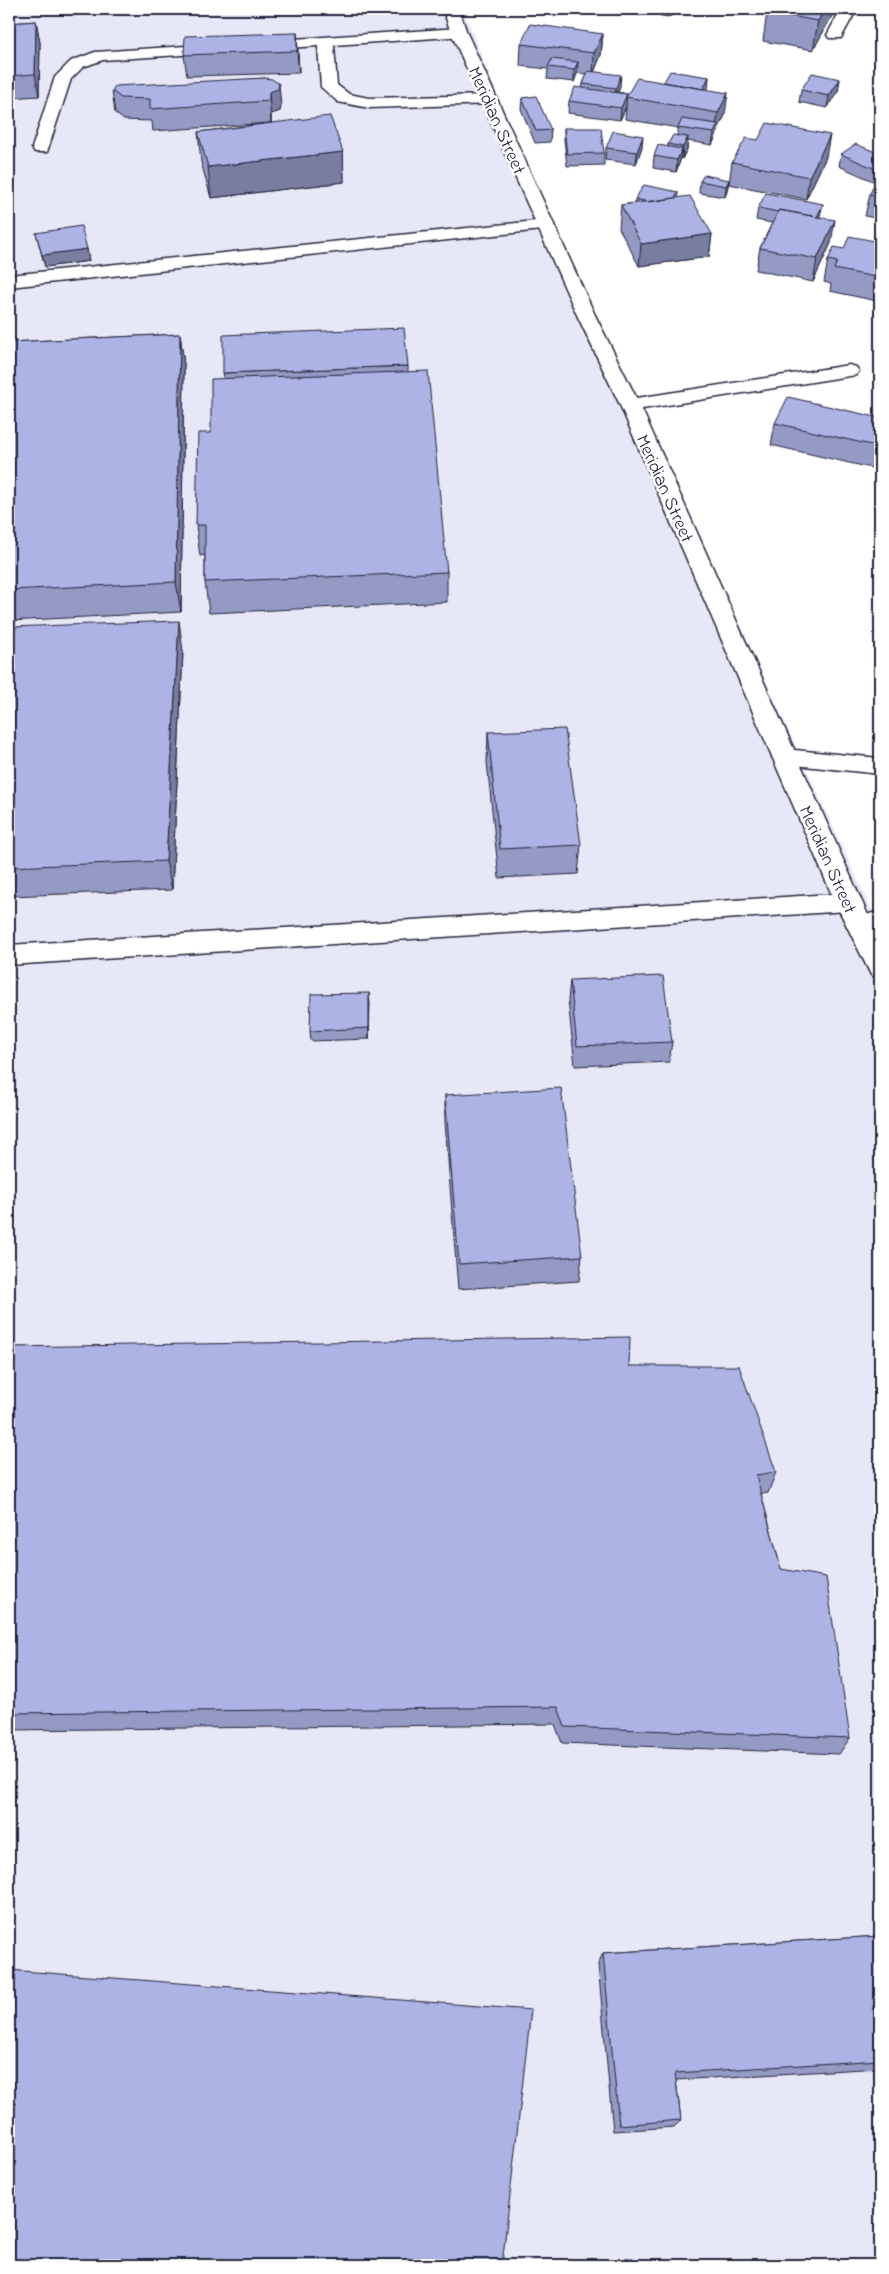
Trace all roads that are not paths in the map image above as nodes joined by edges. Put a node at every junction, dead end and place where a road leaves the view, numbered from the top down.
1 (450, 9) edge
2 (849, 9) edge
3 (459, 33) junction
4 (835, 35) dead end
5 (326, 41) junction
6 (489, 100) junction
7 (41, 148) dead end
8 (545, 225) junction
9 (9, 281) edge
10 (849, 371) dead end
11 (630, 405) junction
12 (784, 757) junction
13 (880, 766) edge
14 (848, 902) junction
15 (870, 924) edge
16 (9, 955) edge
17 (880, 968) edge

1 - 3 main road, Meridian Street
2 - 4 main road
3 - 5 main road
3 - 6 main road, Meridian Street
5 - 6 main road
5 - 7 main road
6 - 8 main road, Meridian Street
8 - 9 main road
8 - 11 main road, Meridian Street
10 - 11 main road
11 - 12 main road, Meridian Street
12 - 13 main road
12 - 14 main road, Meridian Street
14 - 15 main road, Meridian Street
14 - 16 main road
15 - 17 main road, Meridian Street

